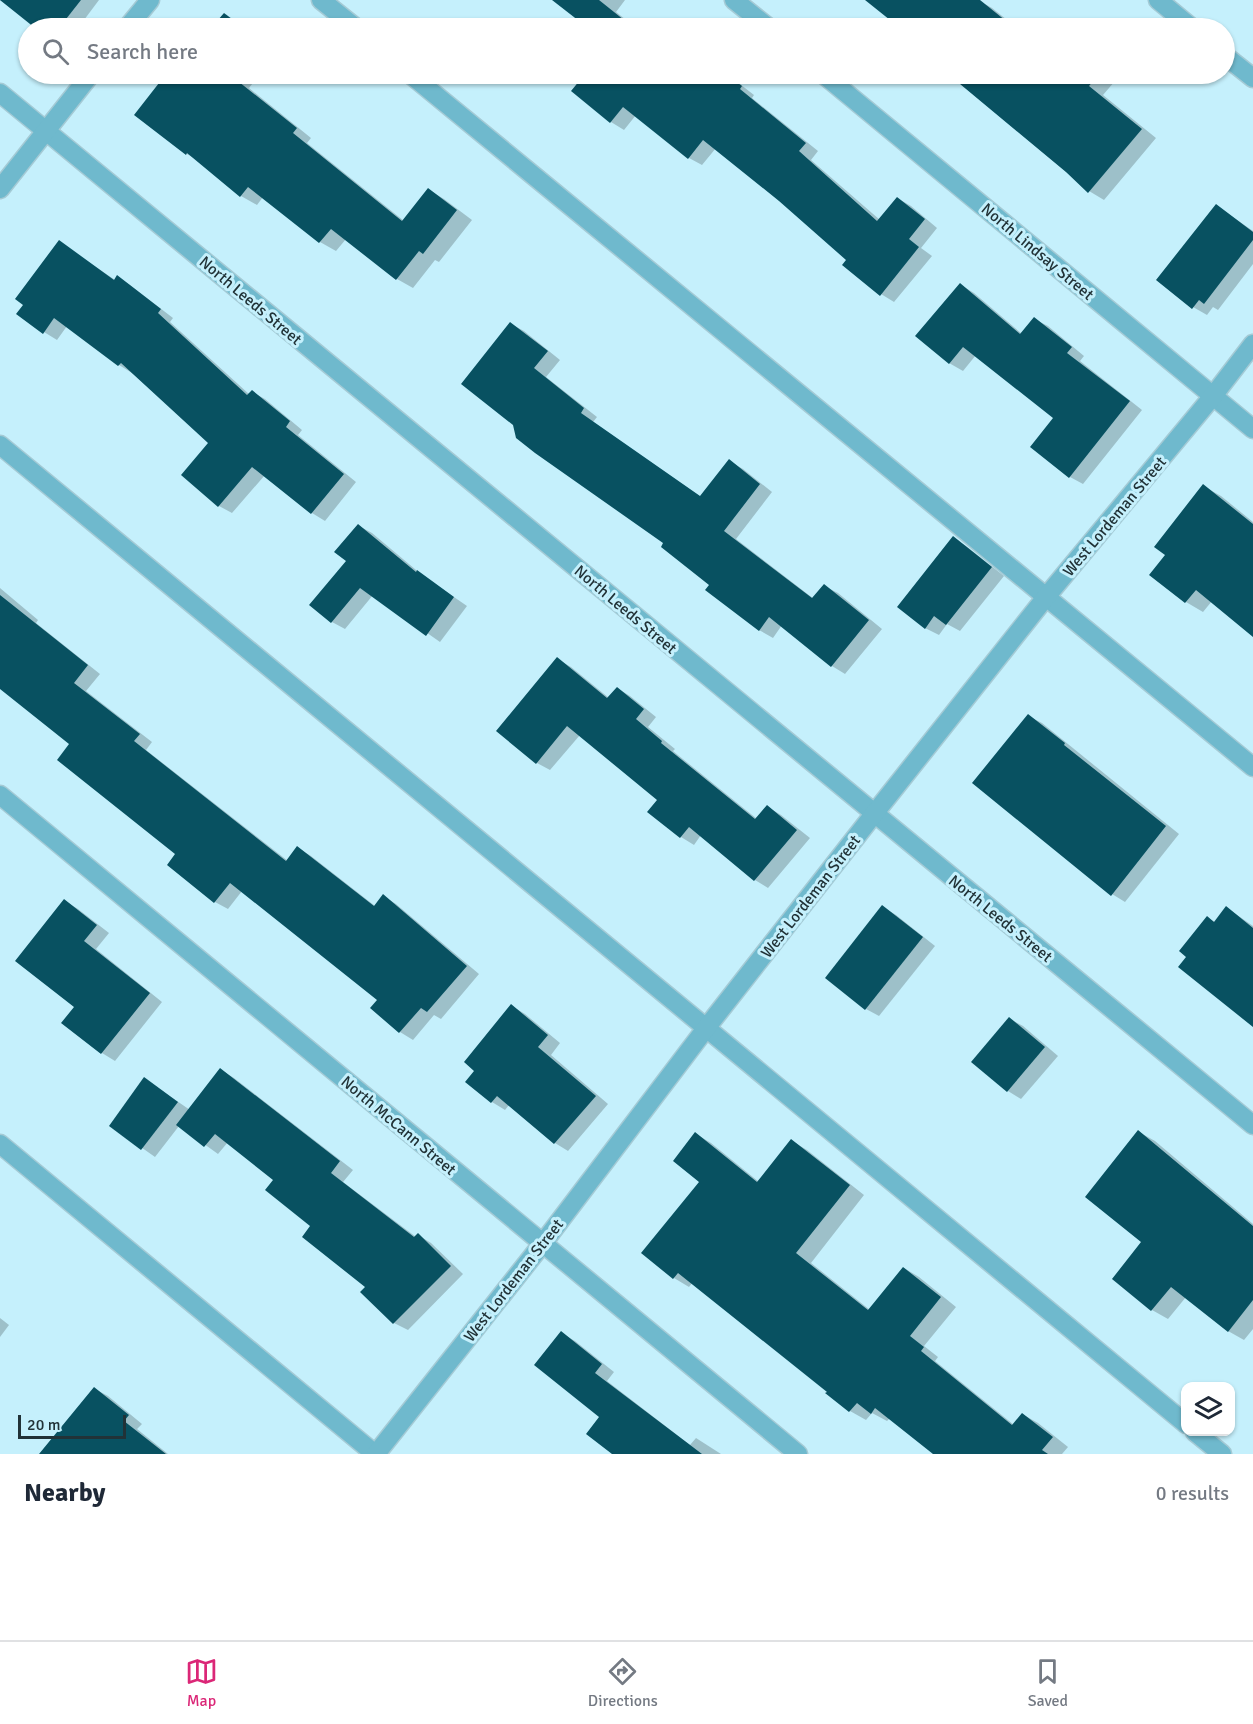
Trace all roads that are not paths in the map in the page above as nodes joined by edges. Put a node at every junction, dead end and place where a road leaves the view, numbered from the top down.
1 (150, 0) edge
2 (321, 0) edge
3 (734, 0) edge
4 (1158, 0) edge
5 (135, 18) edge
6 (344, 18) edge
7 (756, 18) edge
8 (1180, 18) edge
9 (1235, 64) edge
10 (1253, 78) edge
11 (83, 84) edge
12 (422, 84) edge
13 (835, 84) edge
14 (0, 93) edge
15 (46, 131) junction
16 (0, 189) edge
17 (1253, 344) edge
18 (1213, 396) junction
19 (1253, 429) edge
20 (0, 445) edge
21 (1046, 597) junction
22 (1253, 767) edge
23 (0, 795) edge
24 (874, 814) junction
25 (707, 1027) junction
26 (1253, 1125) edge
27 (0, 1144) edge
28 (543, 1244) junction
29 (1181, 1421) edge
30 (1201, 1436) edge
31 (375, 1454) edge
32 (798, 1454) edge
33 (1222, 1454) edge

1 - 5 street
2 - 6 street
3 - 7 street
4 - 8 street
9 - 10 street
11 - 15 street
12 - 21 street
13 - 18 street, North Lindsay Street
14 - 15 street, North Leeds Street
15 - 16 street
15 - 24 street, North Leeds Street
17 - 18 street, West Lordeman Street
18 - 19 street, North Lindsay Street
18 - 21 street, West Lordeman Street
20 - 25 street
21 - 22 street
21 - 24 street, West Lordeman Street
23 - 28 street, North McCann Street
24 - 25 street, West Lordeman Street
24 - 26 street, North Leeds Street
25 - 28 street, West Lordeman Street
25 - 29 street
27 - 31 street
28 - 31 street, West Lordeman Street
28 - 32 street, North McCann Street
30 - 33 street

